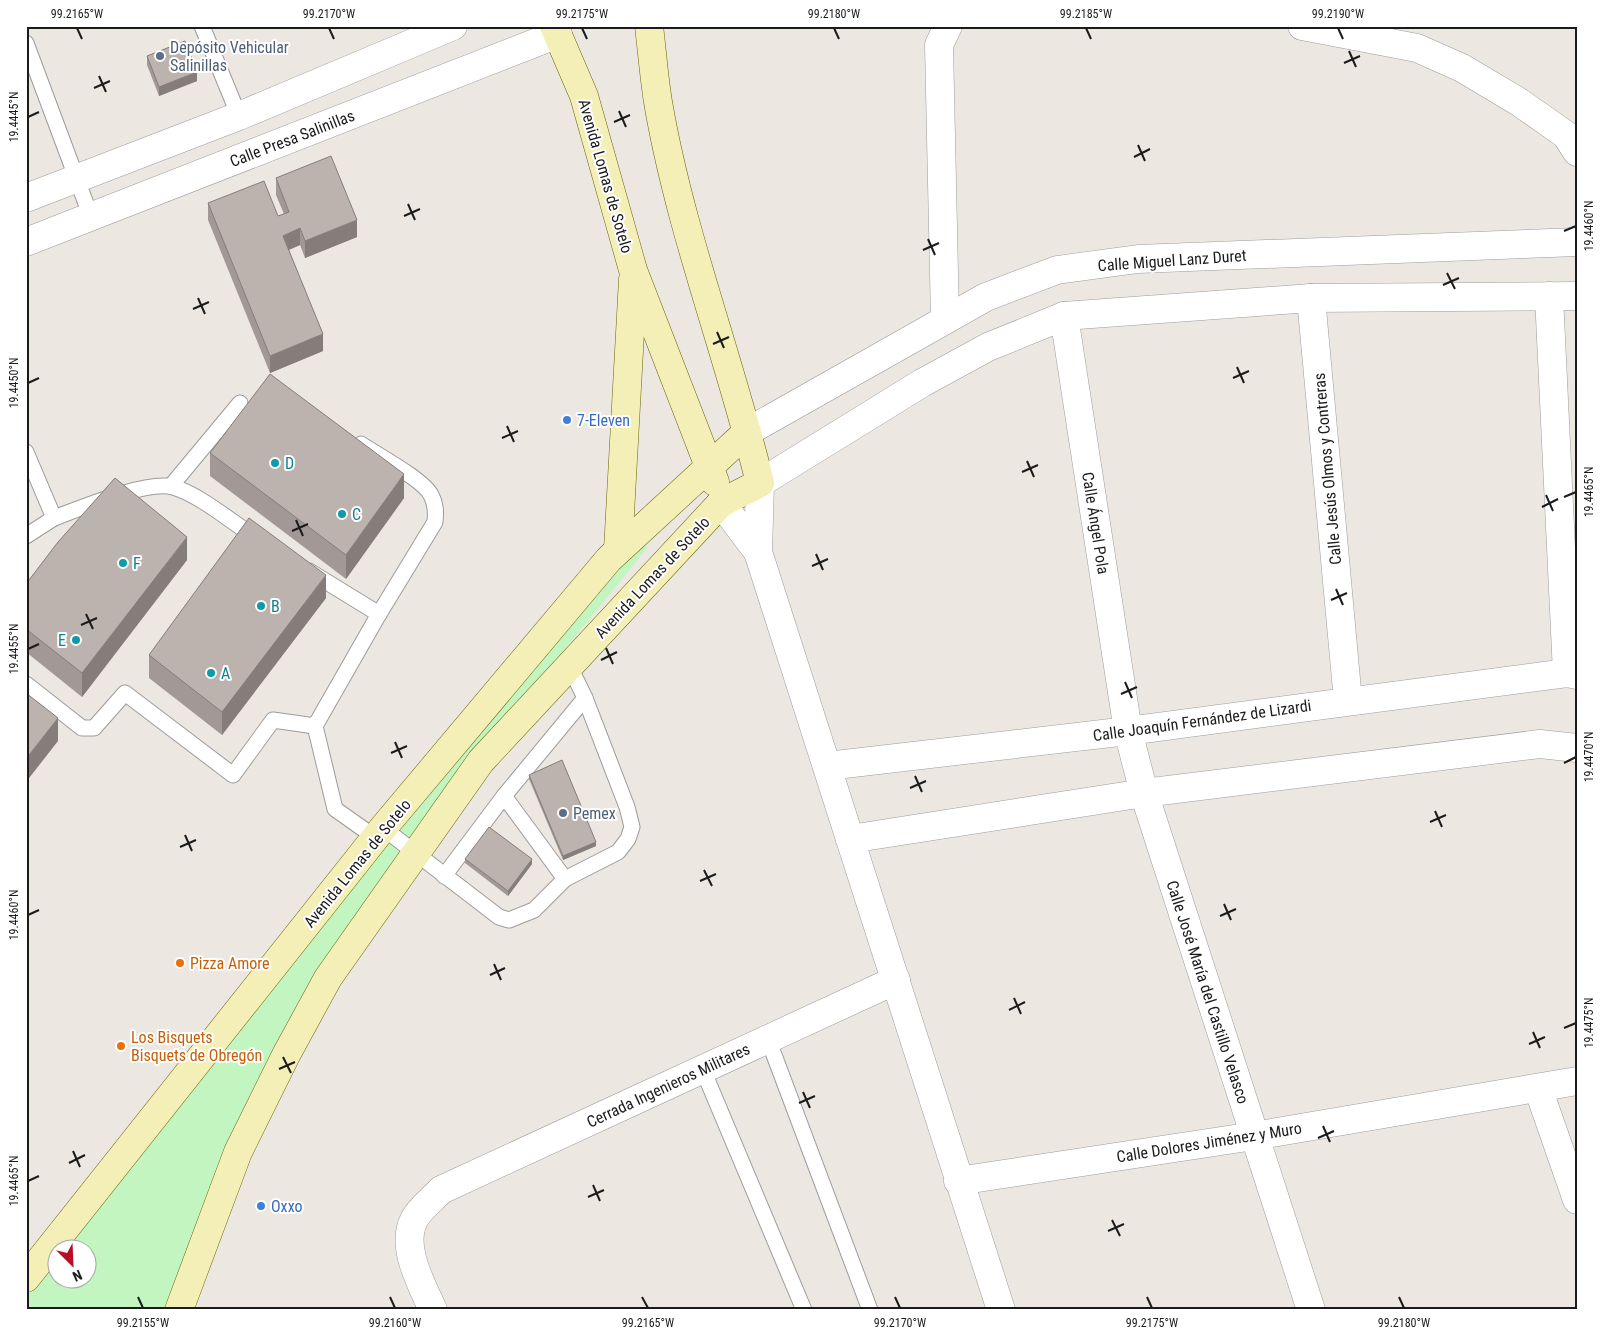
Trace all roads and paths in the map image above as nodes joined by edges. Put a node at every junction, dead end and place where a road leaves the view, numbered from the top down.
1 (202, 26) edge
2 (453, 26) edge
3 (649, 26) edge
4 (948, 26) edge
5 (1302, 26) edge
6 (556, 30) edge
7 (26, 43) edge
8 (239, 116) junction
9 (1577, 152) edge
10 (76, 179) junction
11 (26, 198) edge
12 (92, 217) junction
13 (26, 242) edge
14 (1577, 242) edge
15 (633, 270) junction
16 (1549, 296) junction
17 (1577, 296) edge
18 (1311, 298) junction
19 (1064, 316) junction
20 (945, 319) junction
21 (240, 403) dead end
22 (747, 432) junction
23 (349, 436) edge
24 (26, 452) edge
25 (710, 467) junction
26 (760, 482) junction
27 (171, 486) junction
28 (721, 503) junction
29 (54, 518) junction
30 (26, 536) edge
31 (270, 547) edge
32 (618, 550) junction
33 (758, 552) junction
34 (295, 562) edge
35 (379, 614) junction
36 (569, 665) junction
37 (1572, 674) edge
38 (26, 684) edge
39 (585, 698) junction
40 (1348, 701) junction
41 (315, 726) junction
42 (1128, 731) junction
43 (1577, 748) edge
44 (828, 766) junction
45 (1144, 793) junction
46 (504, 796) junction
47 (380, 833) junction
48 (850, 839) junction
49 (418, 853) junction
50 (444, 876) junction
51 (565, 879) junction
52 (896, 980) junction
53 (768, 1039) junction
54 (703, 1070) junction
55 (1577, 1081) edge
56 (1538, 1088) junction
57 (1254, 1136) junction
58 (958, 1181) junction
59 (1577, 1200) edge
60 (26, 1278) edge
61 (178, 1310) edge
62 (433, 1310) edge
63 (804, 1310) edge
64 (870, 1310) edge
65 (1001, 1310) edge
66 (1311, 1310) edge

1 - 8 lane
2 - 8 street
3 - 22 main road
4 - 20 street
5 - 9 street
6 - 12 street, Calle Presa Salinillas
6 - 15 main road, Avenida Lomas de Sotelo
7 - 10 lane
8 - 10 street
10 - 11 street
10 - 12 lane
12 - 13 street, Calle Presa Salinillas
14 - 20 street, Calle Miguel Lanz Duret
15 - 25 main road, Avenida Lomas de Sotelo
15 - 32 main road
16 - 17 street
16 - 18 street
16 - 37 street
18 - 19 street
18 - 40 street, Calle Jesús Olmos y Contreras
19 - 26 street
19 - 42 street, Calle Ángel Pola
20 - 22 street, Calle Miguel Lanz Duret
21 - 27 lane
22 - 25 main road, Avenida Lomas de Sotelo
22 - 26 main road
23 - 35 lane
24 - 29 lane
25 - 28 main road, Avenida Lomas de Sotelo
25 - 32 main road, Avenida Lomas de Sotelo
26 - 28 main road, Avenida Lomas de Sotelo
26 - 33 street
27 - 29 lane
27 - 31 lane
28 - 33 street
28 - 36 main road, Avenida Lomas de Sotelo
29 - 30 lane
32 - 47 main road, Avenida Lomas de Sotelo
33 - 44 street
34 - 35 lane
35 - 41 lane
36 - 39 lane
36 - 49 main road, Avenida Lomas de Sotelo
37 - 40 street, Calle Joaquín Fernández de Lizardi
38 - 41 lane
39 - 46 lane
39 - 51 lane
40 - 42 street, Calle Joaquín Fernández de Lizardi
41 - 47 lane
42 - 44 street, Calle Joaquín Fernández de Lizardi
42 - 45 street, Calle José María del Castillo Velasco
43 - 45 street
44 - 48 street
45 - 48 street
45 - 57 street, Calle José María del Castillo Velasco
46 - 50 lane
46 - 51 lane
47 - 49 lane
47 - 60 main road, Avenida Lomas de Sotelo
48 - 52 street
49 - 50 lane
49 - 61 main road, Avenida Lomas de Sotelo
50 - 51 lane
52 - 53 street, Cerrada Ingenieros Militares
52 - 58 street
53 - 54 street, Cerrada Ingenieros Militares
53 - 64 lane
54 - 62 street, Cerrada Ingenieros Militares
54 - 63 lane
55 - 56 street, Calle Dolores Jiménez y Muro
56 - 57 street, Calle Dolores Jiménez y Muro
56 - 59 street
57 - 58 street, Calle Dolores Jiménez y Muro
57 - 66 street, Calle José María del Castillo Velasco
58 - 65 street

